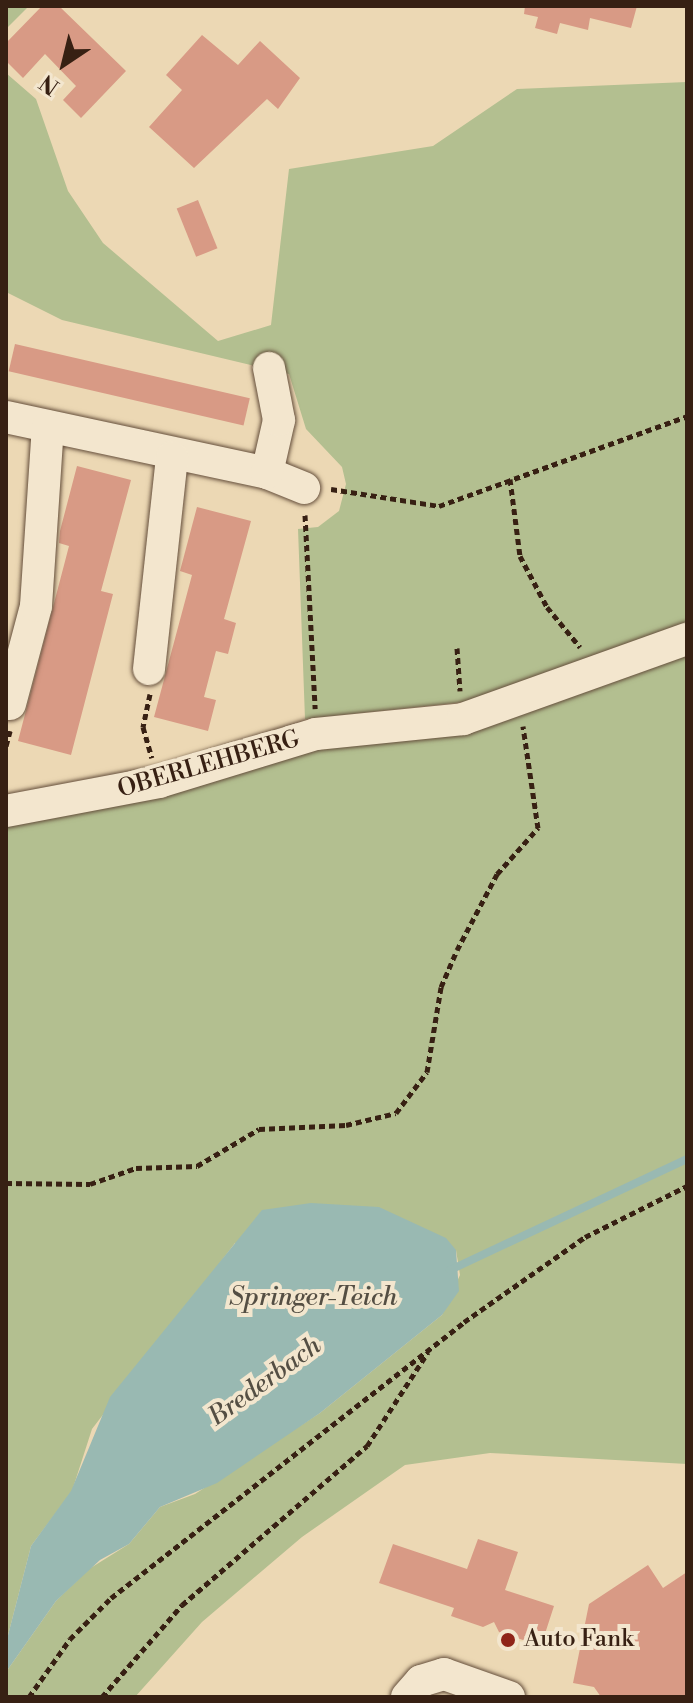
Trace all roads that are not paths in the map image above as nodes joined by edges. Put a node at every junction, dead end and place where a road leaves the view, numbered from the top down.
1 (269, 368) dead end
2 (6, 417) edge
3 (48, 426) junction
4 (172, 457) junction
5 (267, 473) junction
6 (304, 488) road end
7 (687, 639) edge
8 (149, 669) road end
9 (10, 704) dead end
10 (6, 811) edge
11 (407, 1697) edge
12 (509, 1697) edge

1 - 5 street
2 - 3 street
3 - 4 street
3 - 9 street
4 - 5 street
4 - 8 street
5 - 6 street
7 - 10 street, OBERLEHBERG
11 - 12 street

